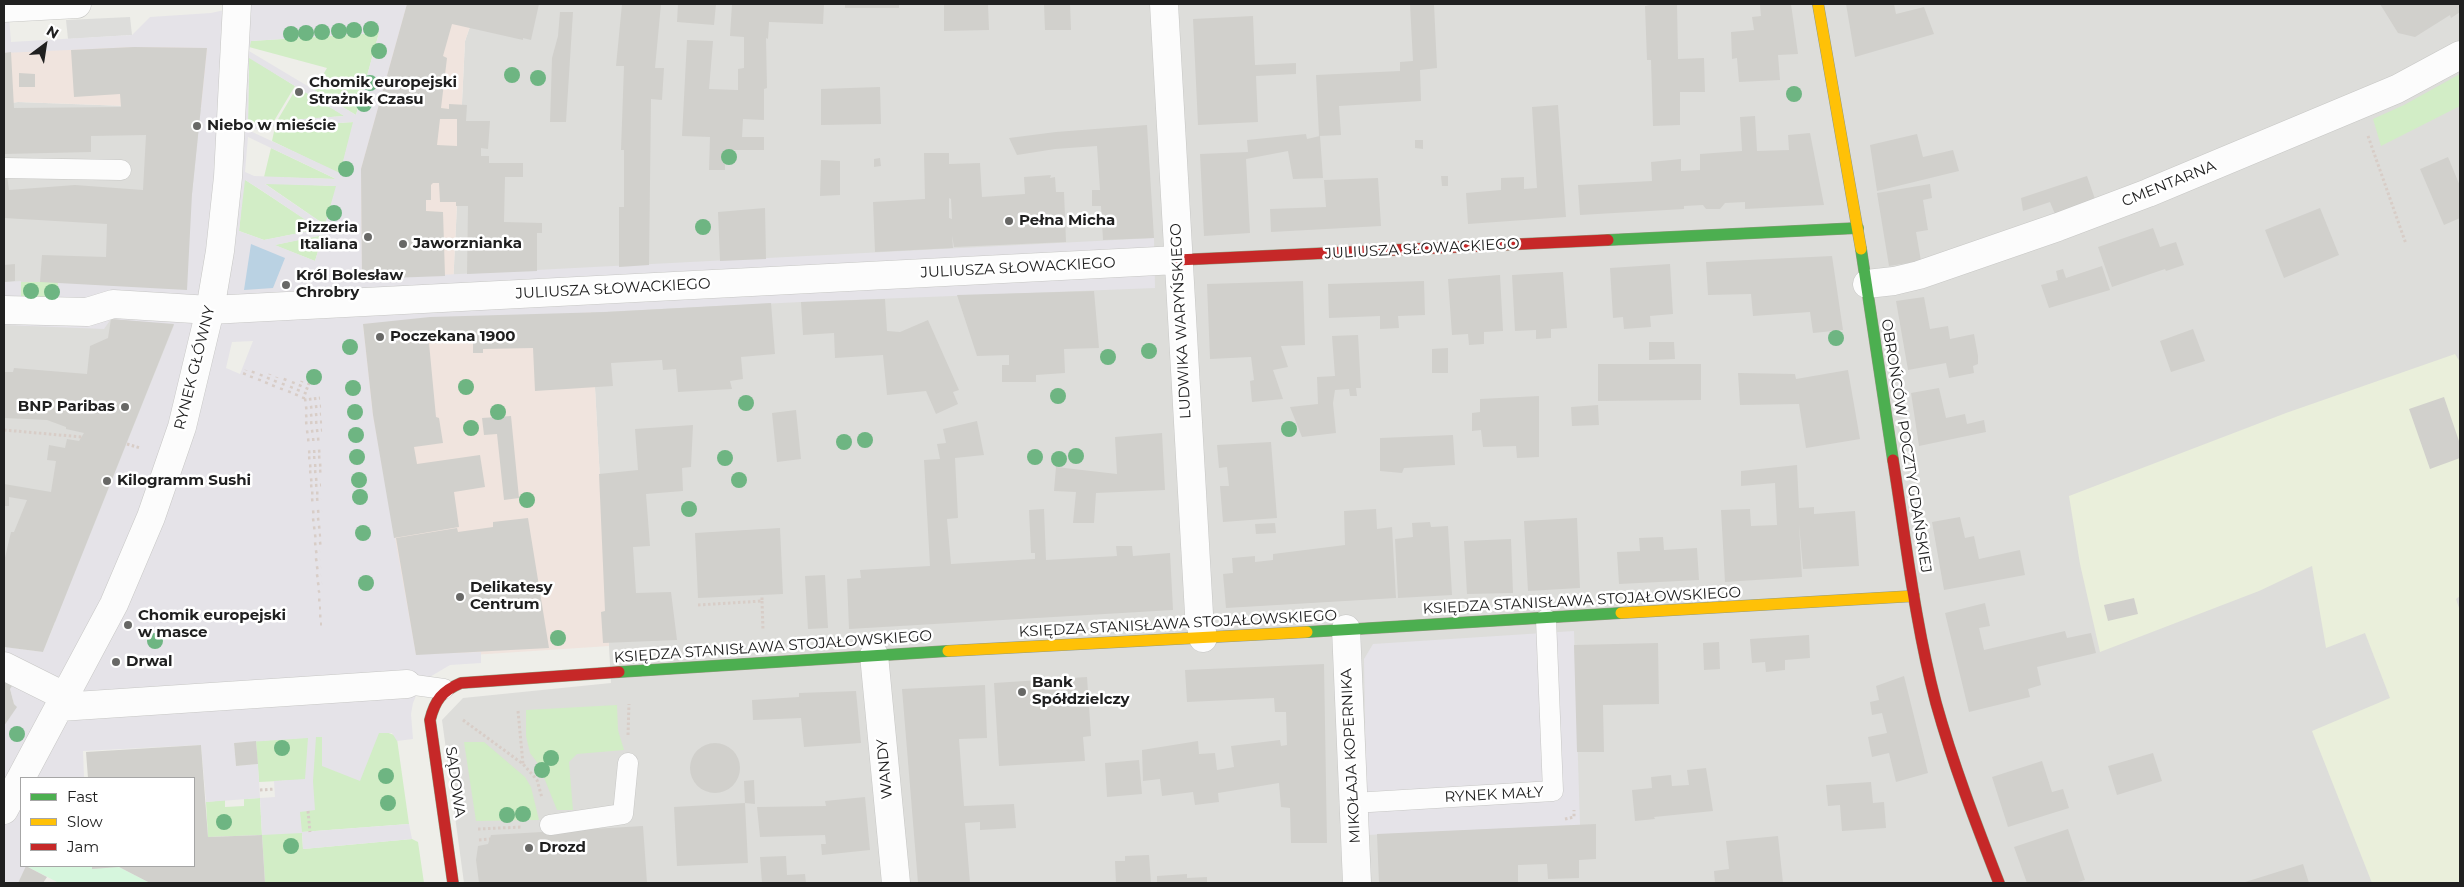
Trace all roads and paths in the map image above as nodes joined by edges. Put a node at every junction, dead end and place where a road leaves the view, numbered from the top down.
1 (77, 4) edge
2 (237, 4) edge
3 (1164, 4) edge
4 (1818, 4) edge
5 (4, 8) edge
6 (2460, 55) edge
7 (2357, 106) junction
8 (4, 168) edge
9 (121, 170) dead end
10 (1858, 228) junction
11 (2406, 244) dead end
12 (1177, 260) junction
13 (1867, 284) junction
14 (4, 310) edge
15 (210, 310) junction
16 (246, 370) dead end
17 (254, 370) dead end
18 (262, 374) dead end
19 (270, 374) dead end
20 (244, 375) dead end
21 (277, 377) dead end
22 (286, 377) dead end
23 (251, 378) dead end
24 (302, 380) dead end
25 (258, 381) dead end
26 (294, 381) dead end
27 (266, 384) dead end
28 (309, 384) dead end
29 (274, 387) dead end
30 (281, 390) dead end
31 (289, 393) dead end
32 (296, 396) dead end
33 (320, 398) dead end
34 (321, 406) dead end
35 (305, 408) dead end
36 (321, 414) dead end
37 (305, 416) dead end
38 (322, 422) dead end
39 (305, 423) dead end
40 (4, 430) edge
41 (322, 430) dead end
42 (306, 432) dead end
43 (82, 437) dead end
44 (320, 439) dead end
45 (307, 440) dead end
46 (321, 451) dead end
47 (308, 452) dead end
48 (322, 457) dead end
49 (308, 458) dead end
50 (322, 465) dead end
51 (309, 466) dead end
52 (322, 471) dead end
53 (309, 472) dead end
54 (320, 479) dead end
55 (310, 480) dead end
56 (321, 485) dead end
57 (310, 486) dead end
58 (311, 493) dead end
59 (321, 493) dead end
60 (321, 499) dead end
61 (311, 500) dead end
62 (322, 511) dead end
63 (312, 512) dead end
64 (320, 519) dead end
65 (312, 520) dead end
66 (321, 527) dead end
67 (313, 528) dead end
68 (321, 535) dead end
69 (314, 536) dead end
70 (322, 543) dead end
71 (314, 544) dead end
72 (320, 551) dead end
73 (315, 552) dead end
74 (320, 559) dead end
75 (315, 560) dead end
76 (321, 567) dead end
77 (316, 568) dead end
78 (322, 575) dead end
79 (316, 576) dead end
80 (322, 583) dead end
81 (317, 584) dead end
82 (762, 595) dead end
83 (1914, 596) junction
84 (762, 601) junction
85 (698, 605) dead end
86 (1546, 619) junction
87 (762, 620) dead end
88 (1346, 630) junction
89 (1203, 638) junction
90 (874, 655) junction
91 (4, 666) edge
92 (407, 684) joint
93 (444, 689) junction
94 (629, 697) dead end
95 (63, 702) junction
96 (517, 703) dead end
97 (456, 726) dead end
98 (628, 763) joint
99 (523, 764) junction
100 (22, 777) edge
101 (20, 781) edge
102 (275, 789) dead end
103 (260, 790) dead end
104 (1353, 803) junction
105 (4, 810) edge
106 (308, 811) dead end
107 (1574, 817) dead end
108 (1560, 819) dead end
109 (550, 825) junction
110 (477, 830) dead end
111 (310, 832) dead end
112 (453, 883) edge
113 (896, 883) edge
114 (1357, 883) edge
115 (2000, 883) edge

1 - 5 street
2 - 15 street, RYNEK GŁÓWNY
3 - 12 street, LUDWIKA WARYŃSKIEGO
4 - 10 street, OBROŃCÓW POCZTY GDAŃSKIEJ
6 - 7 street, CMENTARNA
7 - 11 path
7 - 13 street, CMENTARNA
8 - 9 lane
10 - 12 street, JULIUSZA SŁOWACKIEGO
10 - 13 street, OBROŃCÓW POCZTY GDAŃSKIEJ
12 - 15 street, JULIUSZA SŁOWACKIEGO
12 - 89 street, LUDWIKA WARYŃSKIEGO
13 - 83 street, OBROŃCÓW POCZTY GDAŃSKIEJ
14 - 15 street, JULIUSZA SŁOWACKIEGO
15 - 95 street, RYNEK GŁÓWNY
16 - 20 path
17 - 23 path
18 - 25 path
19 - 27 path
21 - 29 path
22 - 30 path
24 - 32 path
26 - 31 path
28 - 33 path
34 - 35 path
36 - 37 path
38 - 39 path
40 - 43 path
41 - 42 path
44 - 45 path
46 - 47 path
48 - 49 path
50 - 51 path
52 - 53 path
54 - 55 path
56 - 57 path
58 - 59 path
60 - 61 path
62 - 63 path
64 - 65 path
66 - 67 path
68 - 69 path
70 - 71 path
72 - 73 path
74 - 75 path
76 - 77 path
78 - 79 path
80 - 81 path
82 - 84 path
83 - 86 street, KSIĘDZA STANISŁAWA STOJAŁOWSKIEGO
83 - 115 street, OBROŃCÓW POCZTY GDAŃSKIEJ
84 - 85 path
84 - 87 path
86 - 88 street, KSIĘDZA STANISŁAWA STOJAŁOWSKIEGO
86 - 104 lane, RYNEK MAŁY
88 - 89 street, KSIĘDZA STANISŁAWA STOJAŁOWSKIEGO
88 - 104 street, MIKOŁAJA KOPERNIKA
89 - 90 street, KSIĘDZA STANISŁAWA STOJAŁOWSKIEGO
90 - 93 street, KSIĘDZA STANISŁAWA STOJAŁOWSKIEGO
90 - 113 street, WANDY
91 - 95 street
92 - 93 lane
92 - 95 street
93 - 112 street, SĄDOWA
94 - 98 path
95 - 100 street, RYNEK GŁÓWNY
96 - 99 path
97 - 99 path
98 - 109 lane
99 - 109 path
101 - 105 street, RYNEK GŁÓWNY
102 - 103 path
104 - 114 street, MIKOŁAJA KOPERNIKA
106 - 111 path
107 - 108 path
109 - 110 path

